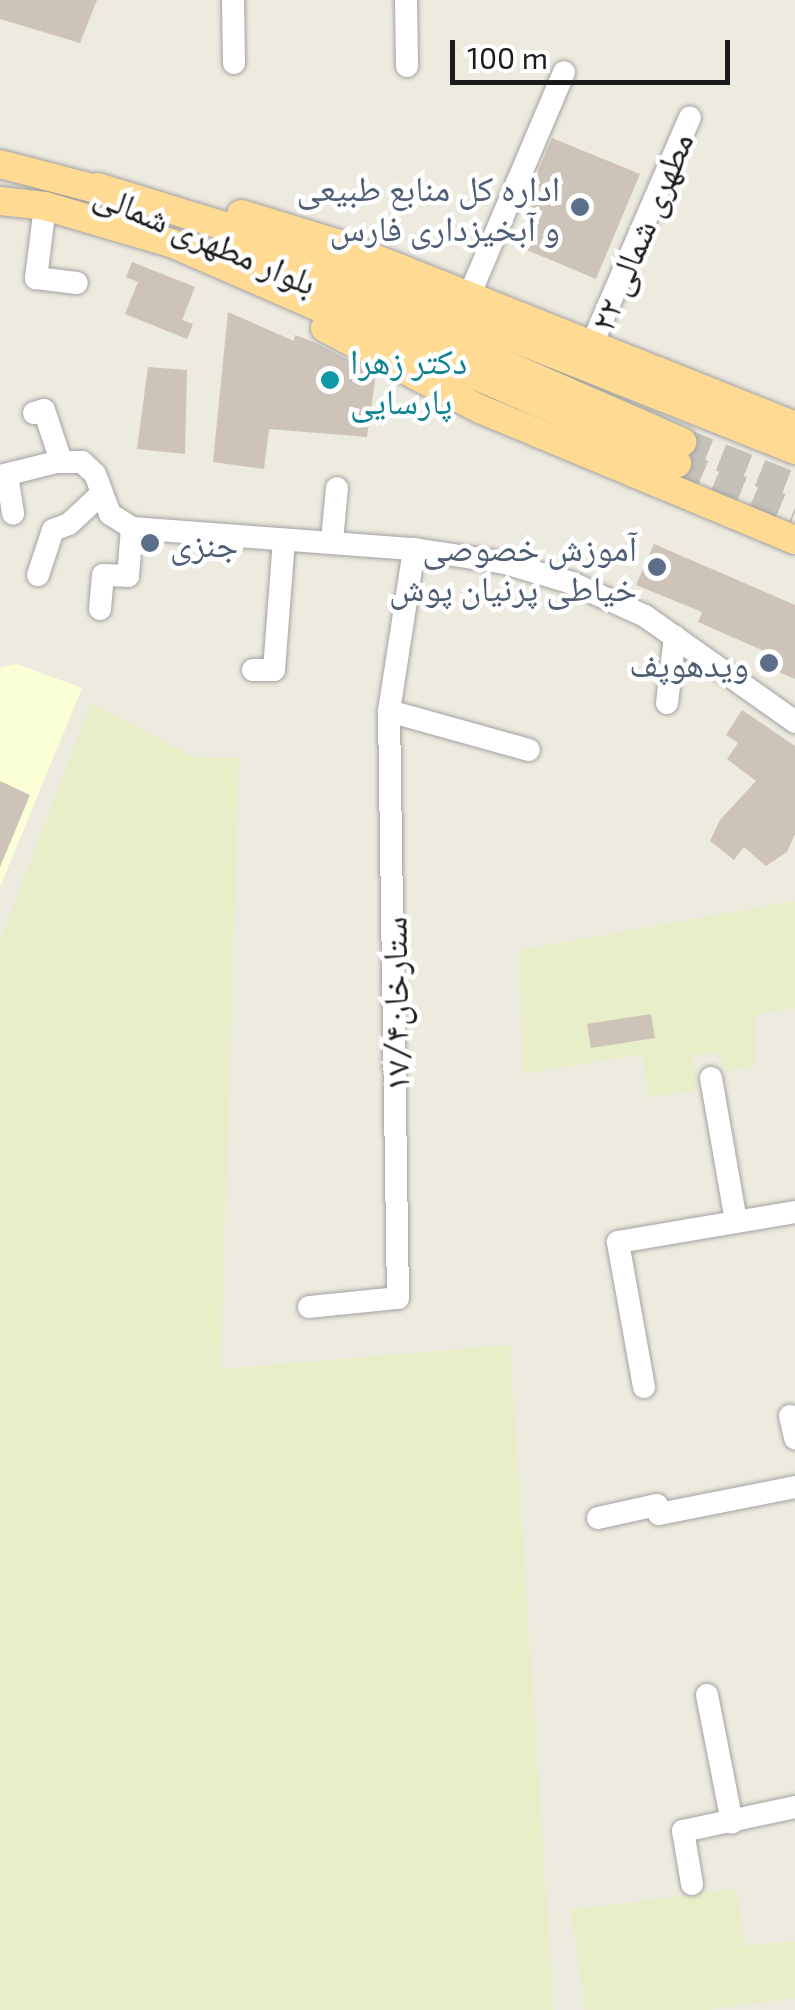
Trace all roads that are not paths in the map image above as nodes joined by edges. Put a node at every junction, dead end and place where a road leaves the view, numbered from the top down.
1 (233, 0) edge
2 (406, 0) edge
3 (234, 63) dead end
4 (407, 66) dead end
5 (564, 72) dead end
6 (690, 117) dead end
7 (0, 164) edge
8 (97, 188) junction
9 (0, 201) edge
10 (45, 206) junction
11 (170, 243) junction
12 (76, 283) dead end
13 (470, 296) junction
14 (590, 346) junction
15 (34, 412) dead end
16 (795, 426) edge
17 (795, 450) edge
18 (62, 461) junction
19 (4, 476) edge
20 (337, 488) dead end
21 (100, 495) junction
22 (13, 514) dead end
23 (132, 528) junction
24 (284, 538) junction
25 (332, 540) junction
26 (795, 540) edge
27 (414, 549) junction
28 (38, 576) dead end
29 (100, 609) dead end
30 (675, 636) junction
31 (253, 670) dead end
32 (668, 703) dead end
33 (390, 711) junction
34 (795, 722) edge
35 (529, 750) dead end
36 (710, 1078) dead end
37 (795, 1212) edge
38 (736, 1221) junction
39 (309, 1307) dead end
40 (644, 1386) dead end
41 (795, 1487) edge
42 (598, 1518) dead end
43 (707, 1694) dead end
44 (795, 1807) edge
45 (732, 1823) junction
46 (692, 1884) dead end

1 - 3 street
2 - 4 street
5 - 13 street
6 - 14 street, مطهرى شمالى ۲۲
7 - 8 main road, بلوار مطهرى شمالى
8 - 11 main road, بلوار مطهرى شمالى
8 - 13 main road
8 - 17 main road
9 - 10 main road, بلوار مطهرى شمالى
10 - 11 main road, بلوار مطهرى شمالى
10 - 12 street
11 - 26 main road
13 - 14 main road
14 - 16 main road
15 - 18 street
18 - 19 street
18 - 21 street
19 - 22 street
20 - 25 street
21 - 23 street
21 - 28 street
23 - 24 street
23 - 29 street
24 - 25 street
24 - 31 street
25 - 27 street
27 - 30 street
27 - 33 street, ستارخان۱۷/۴
30 - 32 street
30 - 34 street
33 - 35 street
33 - 39 street, ستارخان۱۷/۴
36 - 38 street
37 - 38 street
38 - 40 street
41 - 42 street
43 - 45 street
44 - 45 street
45 - 46 street

